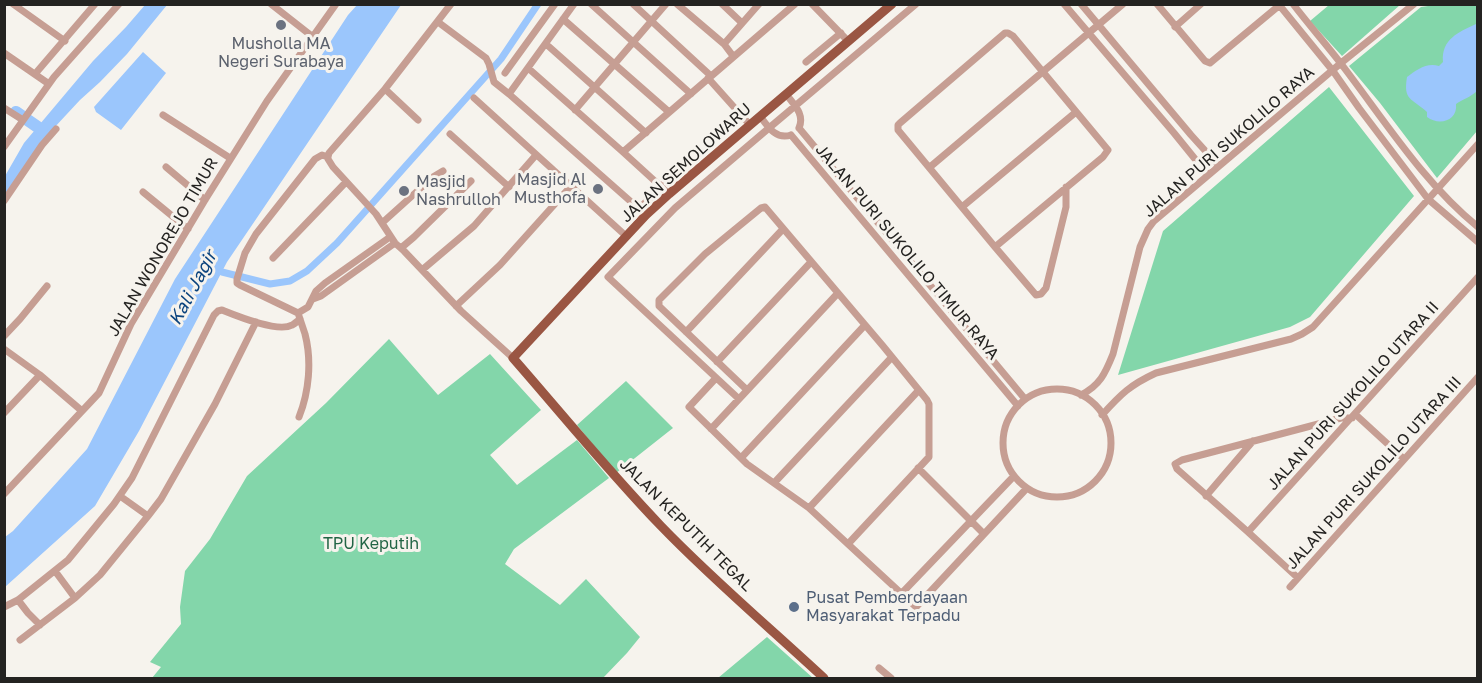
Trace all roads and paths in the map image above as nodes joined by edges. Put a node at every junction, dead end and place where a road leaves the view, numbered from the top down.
1 (13, 4) edge
2 (95, 4) edge
3 (119, 4) edge
4 (271, 4) edge
5 (286, 4) edge
6 (336, 4) edge
7 (451, 4) edge
8 (555, 4) edge
9 (574, 4) edge
10 (591, 4) edge
11 (633, 4) edge
12 (666, 4) edge
13 (677, 4) edge
14 (722, 4) edge
15 (759, 4) edge
16 (795, 4) edge
17 (892, 4) edge
18 (916, 4) edge
19 (1064, 4) edge
20 (1081, 4) edge
21 (1123, 4) edge
22 (1157, 4) edge
23 (1201, 4) edge
24 (1293, 4) edge
25 (1414, 4) edge
26 (815, 5) edge
27 (1281, 5) edge
28 (281, 12) junction
29 (563, 19) junction
30 (652, 21) junction
31 (438, 22) junction
32 (742, 23) junction
33 (1098, 25) junction
34 (1175, 27) junction
35 (841, 33) junction
36 (1088, 33) junction
37 (1317, 35) junction
38 (313, 37) junction
39 (64, 41) junction
40 (848, 41) junction
41 (1309, 42) junction
42 (633, 43) junction
43 (546, 44) junction
44 (724, 44) junction
45 (4, 53) edge
46 (733, 56) junction
47 (806, 62) dead end
48 (1341, 63) junction
49 (614, 64) junction
50 (528, 68) junction
51 (1043, 71) junction
52 (1333, 71) junction
53 (505, 73) dead end
54 (35, 74) junction
55 (710, 77) junction
56 (49, 84) junction
57 (594, 87) junction
58 (385, 89) junction
59 (509, 94) junction
60 (691, 94) junction
61 (787, 96) junction
62 (474, 99) dead end
63 (794, 105) junction
64 (5, 109) edge
65 (575, 110) junction
66 (669, 112) junction
67 (1076, 112) junction
68 (163, 115) dead end
69 (24, 118) junction
70 (761, 118) junction
71 (418, 120) dead end
72 (750, 125) junction
73 (768, 127) junction
74 (799, 128) junction
75 (56, 129) dead end
76 (646, 133) junction
77 (450, 134) dead end
78 (1394, 134) junction
79 (791, 135) junction
80 (1191, 135) junction
81 (1383, 141) junction
82 (6, 142) edge
83 (1182, 143) junction
84 (1478, 144) edge
85 (623, 152) junction
86 (536, 155) junction
87 (328, 157) junction
88 (230, 158) junction
89 (1219, 166) junction
90 (166, 167) dead end
91 (930, 167) junction
92 (442, 171) dead end
93 (675, 171) dead end
94 (1208, 175) junction
95 (471, 181) dead end
96 (346, 182) junction
97 (571, 186) junction
98 (660, 186) junction
99 (509, 187) junction
100 (1066, 187) junction
101 (1437, 189) junction
102 (143, 192) dead end
103 (669, 194) junction
104 (1428, 199) junction
105 (205, 200) junction
106 (4, 201) edge
107 (962, 207) junction
108 (642, 212) junction
109 (1466, 217) junction
110 (381, 223) junction
111 (1458, 226) junction
112 (1478, 227) edge
113 (188, 229) junction
114 (783, 229) junction
115 (626, 236) junction
116 (1478, 242) edge
117 (395, 243) junction
118 (995, 247) junction
119 (903, 253) junction
120 (273, 258) dead end
121 (894, 259) junction
122 (810, 262) junction
123 (422, 270) junction
124 (1478, 277) edge
125 (47, 286) dead end
126 (838, 293) junction
127 (456, 306) junction
128 (299, 316) junction
129 (256, 322) junction
130 (865, 325) junction
131 (686, 332) junction
132 (4, 336) edge
133 (6, 352) edge
134 (892, 357) junction
135 (513, 358) junction
136 (717, 362) junction
137 (40, 375) junction
138 (1478, 377) edge
139 (716, 378) junction
140 (747, 390) junction
141 (919, 390) junction
142 (1081, 394) junction
143 (739, 399) junction
144 (1025, 399) junction
145 (1018, 406) junction
146 (82, 411) junction
147 (4, 412) edge
148 (1102, 415) junction
149 (1353, 416) junction
150 (299, 417) dead end
151 (711, 429) junction
152 (1253, 441) junction
153 (741, 458) junction
154 (1404, 459) junction
155 (918, 468) junction
156 (1014, 476) junction
157 (774, 483) junction
158 (1027, 488) junction
159 (4, 494) edge
160 (120, 496) junction
161 (1206, 496) junction
162 (810, 508) junction
163 (148, 516) junction
164 (970, 522) junction
165 (1248, 532) junction
166 (984, 534) junction
167 (848, 544) junction
168 (55, 571) junction
169 (1298, 578) junction
170 (1290, 587) dead end
171 (901, 594) junction
172 (75, 598) junction
173 (18, 600) junction
174 (4, 607) edge
175 (40, 625) junction
176 (20, 640) dead end
177 (879, 668) dead end
178 (824, 678) edge
179 (891, 678) edge

1 - 39 street
2 - 39 street
3 - 56 street
4 - 28 street
5 - 28 street
6 - 38 street, JALAN WONOREJO TIMUR
7 - 31 street
8 - 53 street
9 - 29 street
10 - 42 street
11 - 30 street
12 - 30 street
13 - 44 street
14 - 32 street
15 - 32 street
16 - 46 street
17 - 40 main road, JALAN SEMOLOWARU
18 - 63 street
19 - 36 street
20 - 33 street
21 - 33 street
22 - 34 street
23 - 34 street
24 - 37 street
25 - 48 street, JALAN PURI SUKOLILO RAYA
26 - 35 street
27 - 34 street
27 - 41 street
28 - 38 street
29 - 43 street
29 - 49 street
30 - 42 street
30 - 55 street
31 - 58 street
31 - 59 street
32 - 44 street
33 - 36 street
33 - 80 street
35 - 40 street
35 - 47 street
36 - 51 street
36 - 83 street
37 - 41 street
37 - 48 street
38 - 88 street, JALAN WONOREJO TIMUR
39 - 54 street
40 - 61 main road, JALAN SEMOLOWARU
41 - 52 street
42 - 49 street
42 - 60 street
43 - 50 street
43 - 57 street
44 - 46 street
45 - 54 street
46 - 55 street
48 - 52 street, JALAN PURI SUKOLILO RAYA
48 - 78 street
49 - 57 street
49 - 66 street
50 - 59 street
50 - 65 street
51 - 67 street
51 - 91 street
51 - 91 street
52 - 81 street
52 - 89 street, JALAN PURI SUKOLILO RAYA
54 - 56 street
55 - 60 street
55 - 72 street
56 - 69 street
57 - 65 street
57 - 76 street
58 - 71 street
58 - 87 street
59 - 108 street
60 - 66 street
61 - 63 street
61 - 70 main road, JALAN SEMOLOWARU
62 - 86 street
63 - 73 street
63 - 74 street, JALAN PURI SUKOLILO TIMUR RAYA
64 - 69 street
65 - 85 street
66 - 76 street
67 - 100 street
67 - 107 street
68 - 88 street
69 - 82 street
70 - 72 main road, JALAN SEMOLOWARU
70 - 73 street
72 - 103 main road, JALAN SEMOLOWARU
73 - 79 street
73 - 139 street
74 - 79 street
74 - 119 street, JALAN PURI SUKOLILO TIMUR RAYA
75 - 106 street
76 - 85 street
77 - 99 street
78 - 81 street
78 - 101 street
79 - 121 street, JALAN PURI SUKOLILO TIMUR RAYA
80 - 83 street
80 - 89 street
81 - 104 street
83 - 94 street
84 - 101 street
85 - 98 street
86 - 97 street
86 - 99 street
87 - 96 street
87 - 128 street
88 - 105 street, JALAN WONOREJO TIMUR
89 - 94 street, JALAN PURI SUKOLILO RAYA
90 - 105 street
91 - 107 street
92 - 110 street
93 - 98 street
94 - 142 street, JALAN PURI SUKOLILO RAYA
95 - 117 street
96 - 110 street
96 - 120 street
97 - 115 street
97 - 127 street
98 - 103 street
98 - 108 street
99 - 123 street
100 - 118 street
100 - 118 street
101 - 104 street
101 - 109 street
102 - 113 street
103 - 108 main road, JALAN SEMOLOWARU
104 - 111 street
104 - 148 street
105 - 113 street, JALAN WONOREJO TIMUR
107 - 118 street
108 - 115 main road, JALAN SEMOLOWARU
109 - 111 street
109 - 112 street
110 - 117 street
111 - 116 street
113 - 146 street, JALAN WONOREJO TIMUR
114 - 122 street
114 - 131 street
114 - 131 street
115 - 135 main road, JALAN SEMOLOWARU
117 - 123 street
117 - 128 street
119 - 121 street
119 - 144 street, JALAN PURI SUKOLILO TIMUR RAYA
121 - 145 street, JALAN PURI SUKOLILO TIMUR RAYA
122 - 126 street
122 - 136 street
123 - 127 street
124 - 149 street, JALAN PURI SUKOLILO UTARA II
125 - 132 street
126 - 130 street
126 - 140 street
127 - 135 street
128 - 129 street
128 - 150 street
129 - 160 street
129 - 163 street
130 - 134 street
130 - 153 street
131 - 136 street
133 - 137 street
134 - 141 street
134 - 157 street
135 - 178 main road, JALAN KEPUTIH TEGAL
136 - 140 street
137 - 146 street
137 - 147 street
138 - 154 street, JALAN PURI SUKOLILO UTARA III
139 - 143 street
139 - 151 street
140 - 143 street
141 - 155 street
141 - 162 street
142 - 144 street
142 - 148 street
143 - 151 street
144 - 145 street
145 - 156 street
146 - 159 street, JALAN WONOREJO TIMUR
148 - 158 street
149 - 152 street
149 - 154 street
149 - 165 street, JALAN PURI SUKOLILO UTARA II
151 - 153 street
152 - 161 street
152 - 161 street
153 - 157 street
154 - 169 street, JALAN PURI SUKOLILO UTARA III
155 - 164 street
155 - 167 street
156 - 158 street
156 - 164 street
157 - 162 street
158 - 166 street
160 - 163 street
160 - 168 street
161 - 165 street
162 - 167 street
163 - 172 street
164 - 166 street
164 - 171 street
165 - 169 street
166 - 171 street
167 - 171 street
168 - 172 street
168 - 173 street
169 - 170 street, JALAN PURI SUKOLILO UTARA III
172 - 175 street
173 - 174 street
173 - 175 street
175 - 176 street
177 - 179 street

